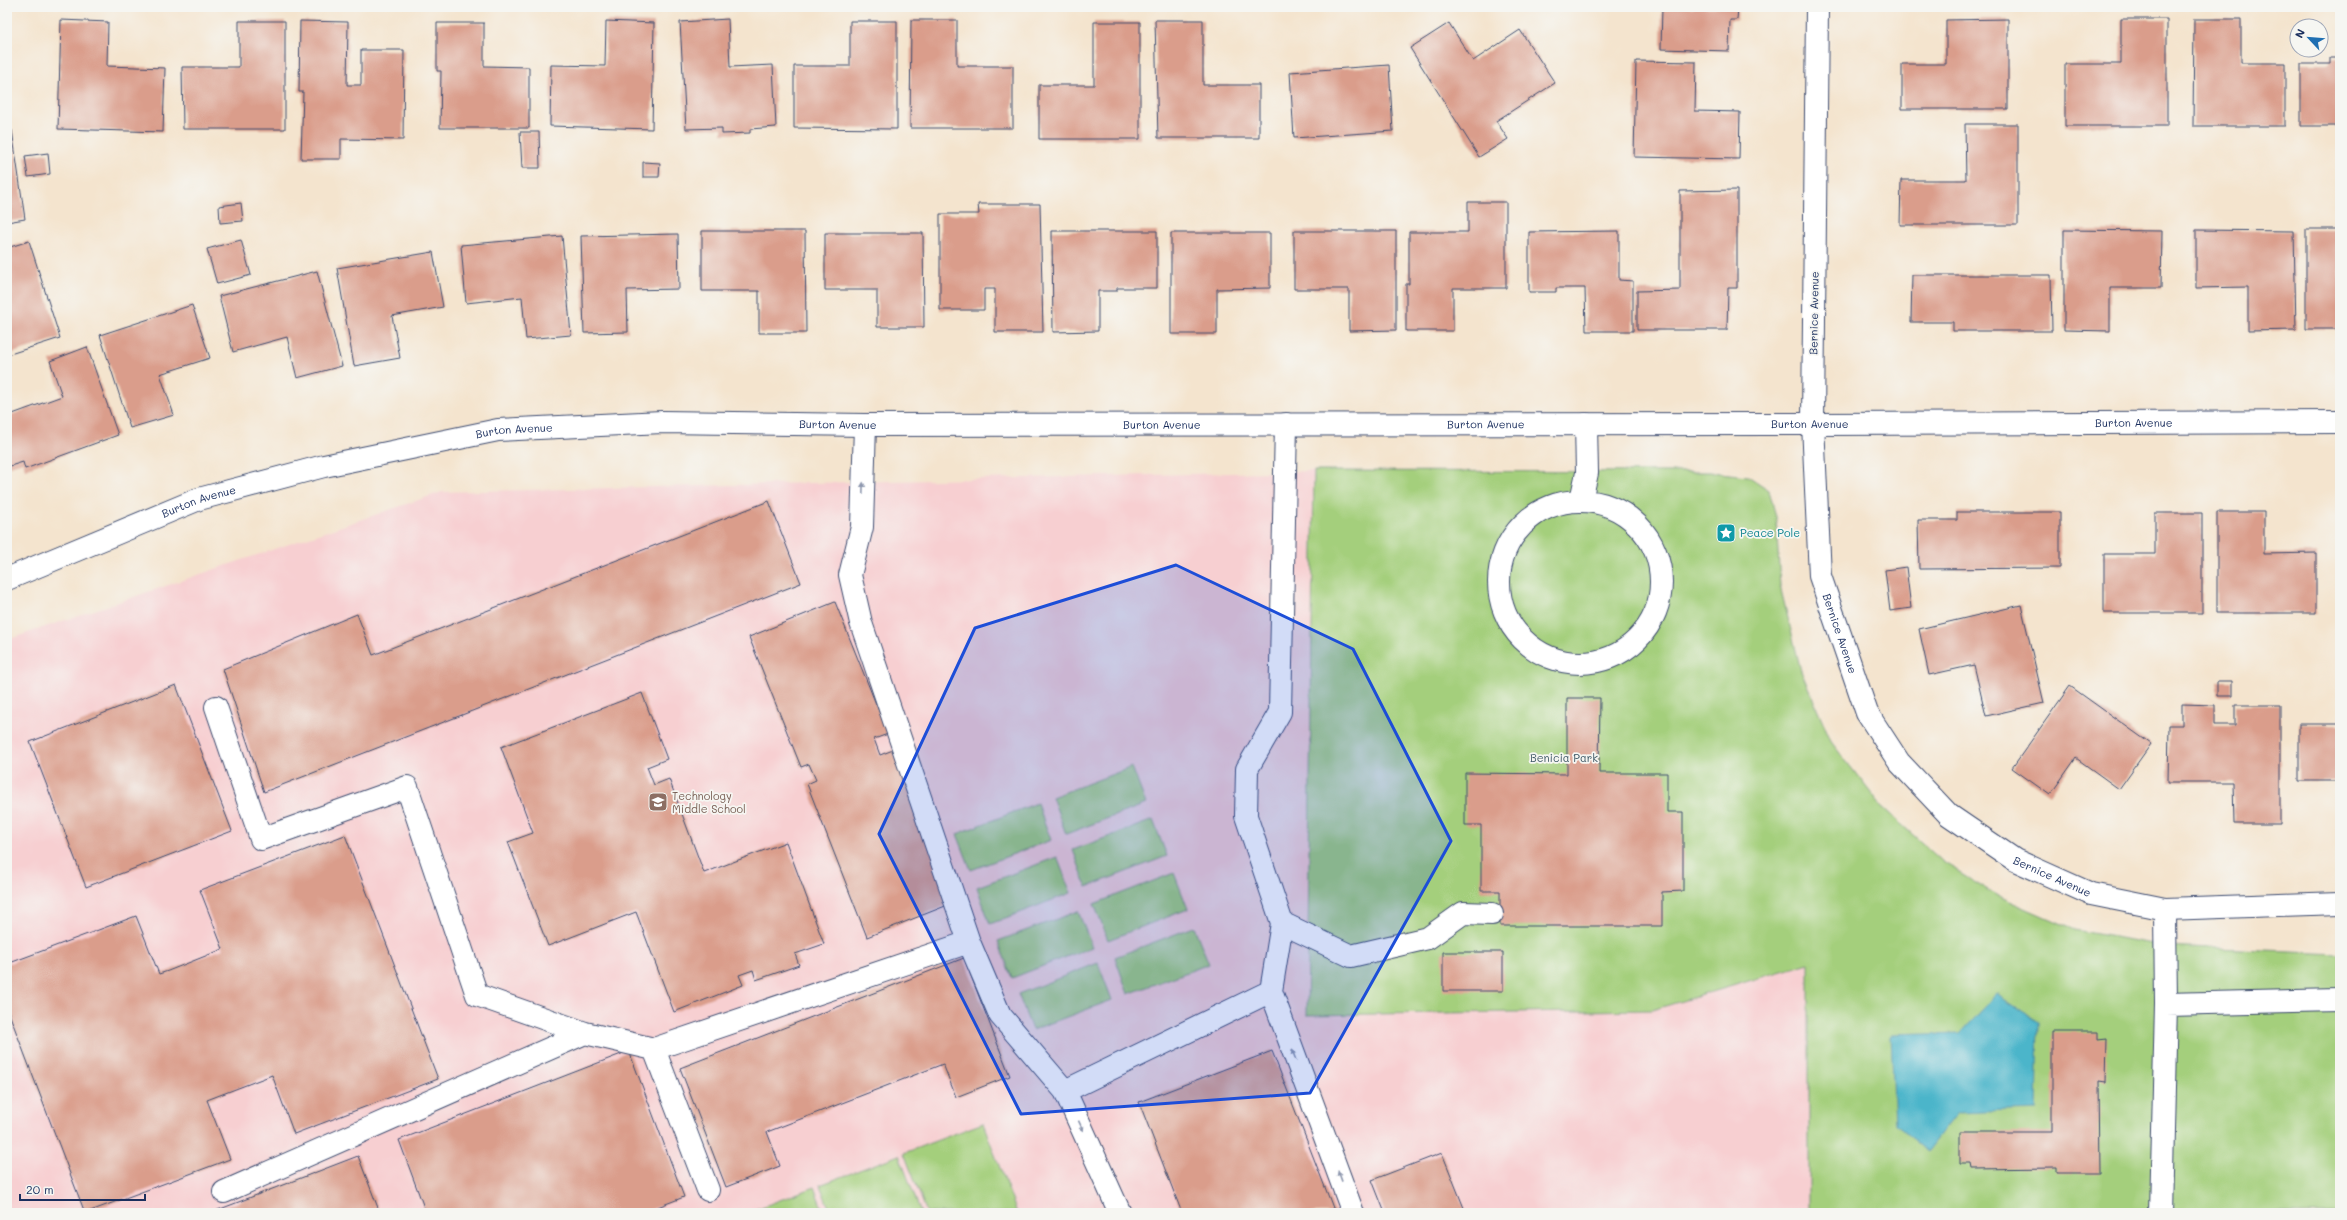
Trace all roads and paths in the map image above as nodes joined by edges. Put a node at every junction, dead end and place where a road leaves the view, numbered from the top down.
1 (1817, 7) edge
2 (2340, 422) edge
3 (1286, 424) junction
4 (1586, 424) junction
5 (1813, 424) junction
6 (864, 425) junction
7 (1581, 500) junction
8 (7, 579) edge
9 (216, 706) dead end
10 (2340, 903) edge
11 (2165, 909) junction
12 (1492, 914) dead end
13 (1282, 923) junction
14 (969, 942) junction
15 (1271, 991) junction
16 (2340, 1000) edge
17 (2166, 1004) junction
18 (585, 1033) junction
19 (654, 1049) junction
20 (1065, 1091) junction
21 (708, 1190) dead end
22 (224, 1192) dead end
23 (1120, 1213) edge
24 (1353, 1213) edge
25 (2161, 1213) edge

1 - 5 street, Bernice Avenue
2 - 5 street, Burton Avenue
3 - 4 street, Burton Avenue
3 - 6 street, Burton Avenue
3 - 13 street
4 - 5 street, Burton Avenue
4 - 7 street
5 - 11 street, Bernice Avenue
6 - 8 street, Burton Avenue
14 -> 6 street
7 - 7 street
9 - 18 street
10 - 11 street, Bernice Avenue
11 - 17 street
12 - 13 street
13 - 15 street
14 - 19 street
14 - 20 street
15 - 20 street
24 -> 15 street
16 - 17 street
17 - 25 street
18 - 19 street
18 - 22 street
19 - 21 street
20 -> 23 street

